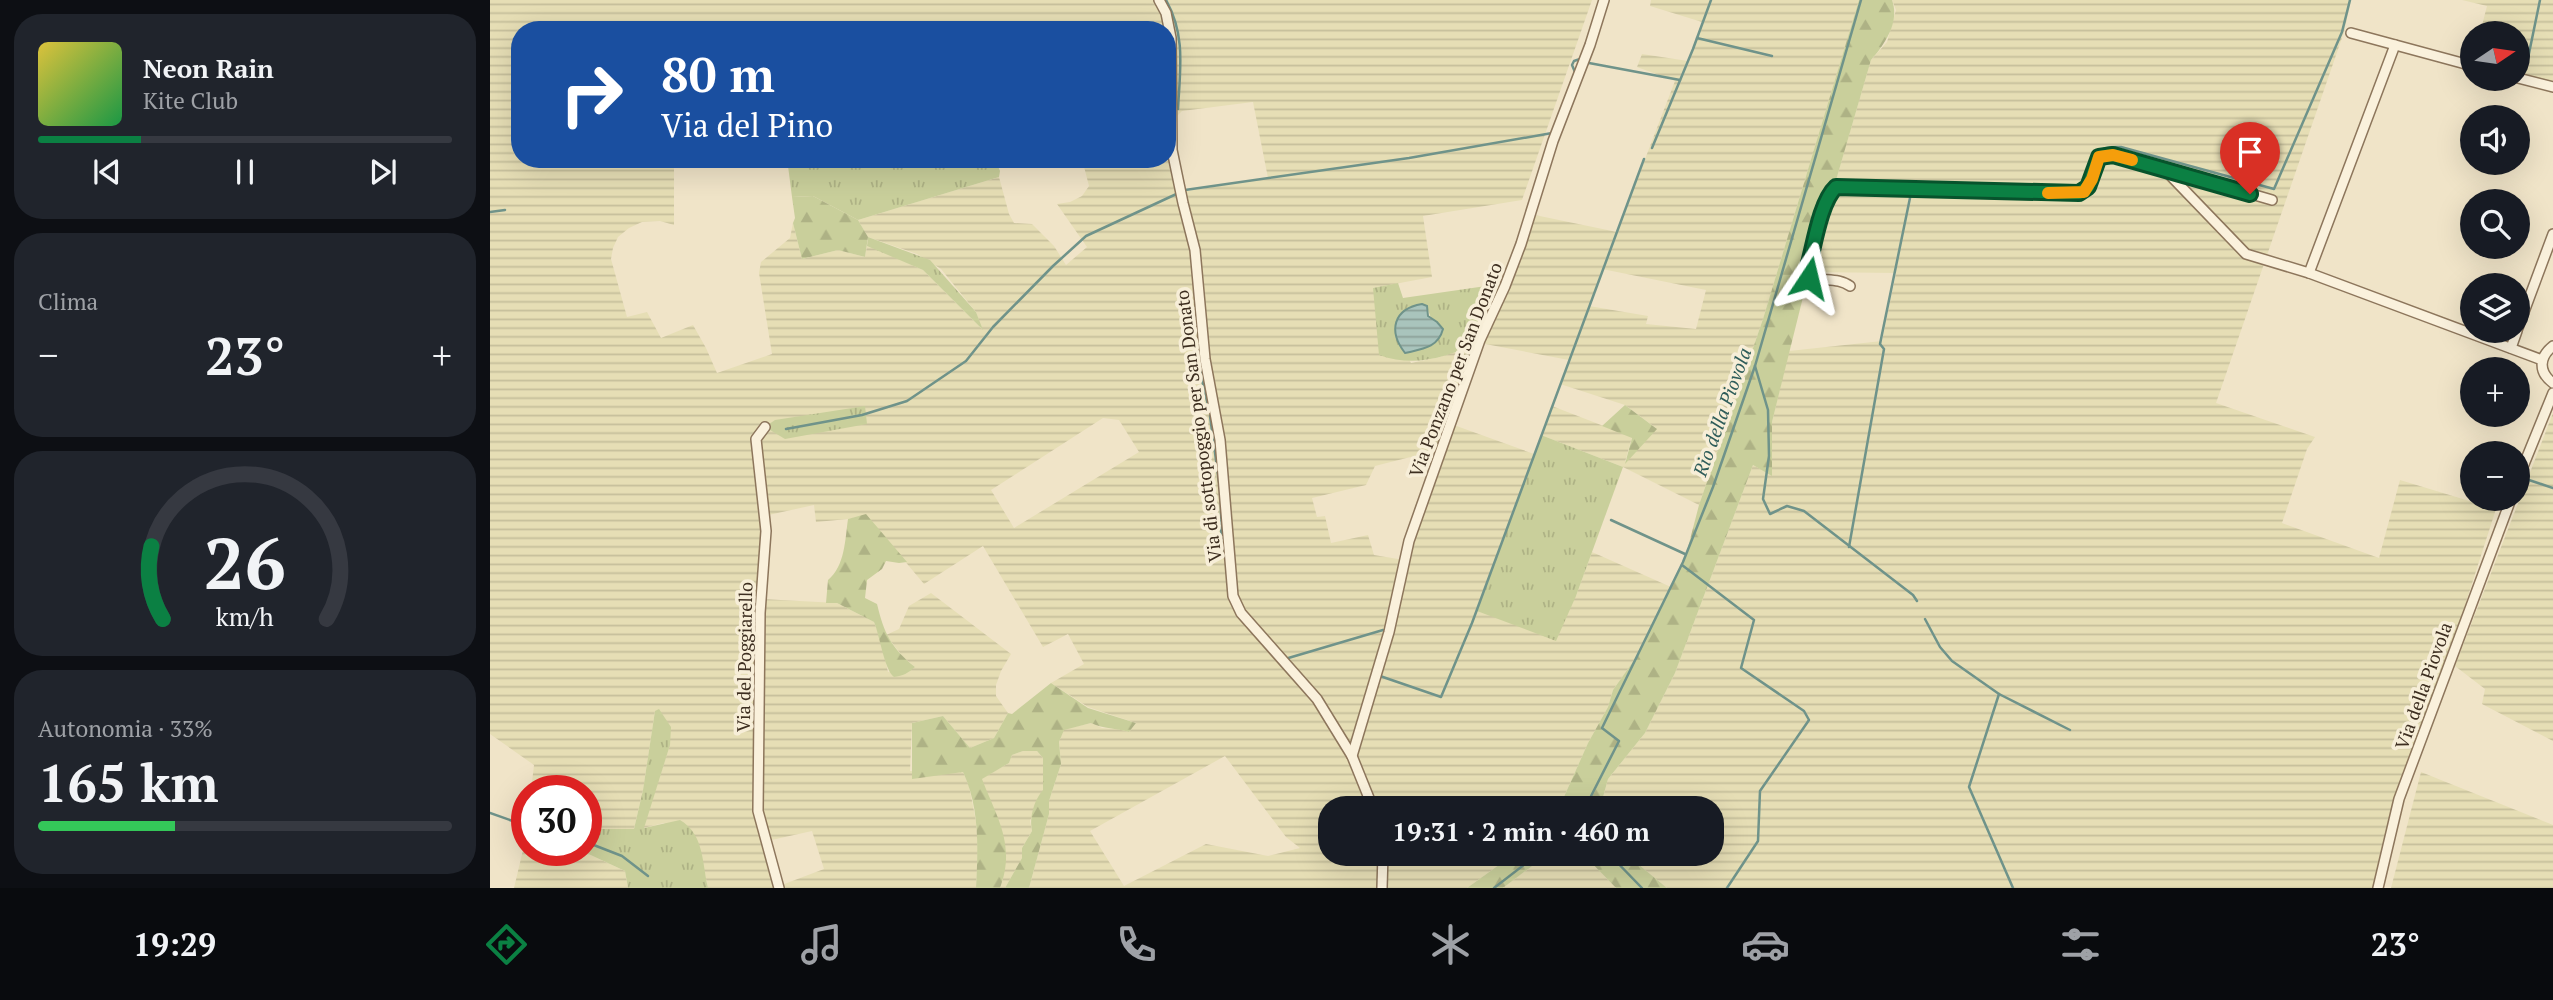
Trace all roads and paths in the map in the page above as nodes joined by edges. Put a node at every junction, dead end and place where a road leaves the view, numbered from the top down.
1 (1159, 0) edge
2 (1604, 0) edge
3 (1168, 21) edge
4 (2351, 33) dead end
5 (2395, 45) junction
6 (2460, 62) edge
7 (2530, 81) edge
8 (2553, 87) edge
9 (1176, 168) edge
10 (2163, 169) junction
11 (2272, 200) dead end
12 (2553, 234) edge
13 (2309, 273) junction
14 (1850, 286) dead end
15 (2530, 297) edge
16 (2513, 343) edge
17 (2553, 346) edge
18 (2511, 348) junction
19 (2542, 360) junction
20 (2550, 382) edge
21 (2551, 397) edge
22 (765, 427) dead end
23 (2530, 449) edge
24 (2507, 511) edge
25 (1352, 756) junction
26 (1368, 796) edge
27 (1382, 866) edge
28 (779, 888) edge
29 (1382, 888) edge
30 (2378, 888) edge

1 - 3 street, Via di sottopoggio per San Donato
2 - 25 street, Via Ponzano per San Donato
4 - 5 street
5 - 6 street
5 - 13 street
7 - 8 street
9 - 25 street, Via di sottopoggio per San Donato
10 - 11 street
10 - 13 street
10 - 14 street
12 - 15 street
13 - 18 street
16 - 18 street
17 - 19 street
18 - 19 street
19 - 20 street
20 - 21 street
21 - 23 street
22 - 28 street, Via del Poggiarello
24 - 30 street, Via della Piovola
25 - 26 street, Via di sottopoggio per San Donato
27 - 29 street

